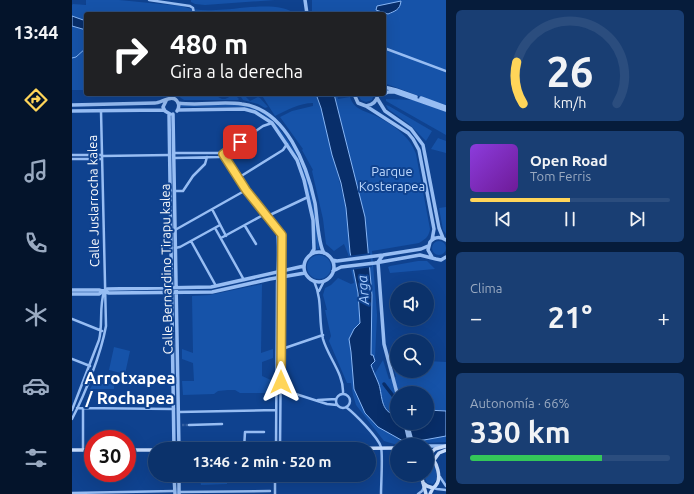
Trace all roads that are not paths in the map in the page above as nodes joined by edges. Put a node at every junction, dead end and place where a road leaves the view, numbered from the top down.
1 (149, 0) edge
2 (305, 0) edge
3 (194, 12) edge
4 (307, 12) edge
5 (386, 49) edge
6 (446, 72) edge
7 (386, 88) edge
8 (386, 93) edge
9 (171, 96) edge
10 (355, 96) edge
11 (378, 96) edge
12 (166, 100) junction
13 (178, 103) junction
14 (72, 105) edge
15 (366, 106) junction
16 (446, 108) edge
17 (101, 110) junction
18 (164, 110) junction
19 (178, 110) junction
20 (72, 111) edge
21 (171, 114) junction
22 (272, 123) junction
23 (287, 144) junction
24 (223, 154) junction
25 (72, 155) edge
26 (172, 155) junction
27 (102, 156) junction
28 (207, 157) junction
29 (72, 159) edge
30 (238, 178) junction
31 (246, 190) junction
32 (174, 191) junction
33 (308, 198) junction
34 (212, 209) junction
35 (265, 214) junction
36 (268, 218) junction
37 (220, 225) junction
38 (245, 226) junction
39 (215, 228) junction
40 (175, 230) junction
41 (226, 236) junction
42 (221, 238) junction
43 (445, 239) edge
44 (432, 240) junction
45 (191, 241) junction
46 (256, 244) dead end
47 (428, 246) junction
48 (175, 248) junction
49 (324, 253) junction
50 (311, 254) junction
51 (383, 255) junction
52 (446, 257) edge
53 (433, 258) junction
54 (332, 260) junction
55 (376, 263) junction
56 (304, 266) junction
57 (333, 271) junction
58 (280, 272) junction
59 (305, 273) junction
60 (282, 277) junction
61 (277, 278) junction
62 (244, 280) junction
63 (314, 281) junction
64 (324, 281) junction
65 (216, 286) junction
66 (72, 290) edge
67 (174, 290) junction
68 (104, 291) junction
69 (319, 292) junction
70 (72, 294) edge
71 (72, 319) edge
72 (102, 331) junction
73 (323, 335) junction
74 (279, 350) junction
75 (72, 359) edge
76 (90, 366) junction
77 (395, 386) edge
78 (277, 388) junction
79 (281, 389) junction
80 (343, 394) junction
81 (336, 398) junction
82 (317, 400) junction
83 (337, 405) junction
84 (346, 407) junction
85 (77, 408) junction
86 (83, 409) junction
87 (174, 409) junction
88 (72, 410) edge
89 (276, 410) junction
90 (179, 412) junction
91 (72, 419) edge
92 (222, 424) dead end
93 (189, 425) tunnel mouth
94 (408, 430) edge
95 (264, 432) dead end
96 (410, 438) edge
97 (174, 442) edge
98 (180, 442) edge
99 (244, 442) edge
100 (276, 442) edge
101 (280, 442) edge
102 (434, 446) edge
103 (446, 446) edge
104 (376, 448) edge
105 (382, 448) junction
106 (390, 448) edge
107 (72, 450) edge
108 (83, 450) joint
109 (136, 450) edge
110 (148, 450) edge
111 (434, 450) edge
112 (446, 450) edge
113 (434, 460) joint
114 (440, 478) junction
115 (174, 482) edge
116 (179, 482) edge
117 (275, 482) edge
118 (423, 482) edge
119 (424, 485) junction
120 (446, 486) edge
121 (433, 488) junction
122 (446, 490) edge
123 (270, 491) dead end
124 (72, 493) edge
125 (104, 493) edge
126 (175, 493) edge
127 (179, 493) edge
128 (275, 494) edge
129 (381, 494) edge
130 (418, 494) edge
131 (426, 494) edge
132 (430, 494) edge

1 - 3 street
2 - 4 street
5 - 6 street
7 - 16 street
8 - 16 street
9 - 12 street
9 - 13 street
10 - 15 street
11 - 15 street
11 - 43 street
12 - 14 street
12 - 18 street
13 - 19 street
13 - 49 street
15 - 44 street
17 - 18 street
17 - 20 street
17 - 27 street, Calle Juslarrocha kalea
18 - 21 street
19 - 21 street
19 - 22 street
21 - 26 street, Calle Bernardino Tirapu kalea
22 - 23 street
22 - 24 street
23 - 30 street
23 - 33 street
24 - 26 street
24 - 28 street
24 - 30 street
25 - 27 street
26 - 27 street
26 - 28 street
26 - 32 street, Calle Bernardino Tirapu kalea
26 - 67 street, Calle Bernardino Tirapu kalea
27 - 29 street
27 - 68 street, Calle Juslarrocha kalea
28 - 32 street
30 - 31 street
31 - 34 street
31 - 35 street
32 - 40 street, Calle Bernardino Tirapu kalea
33 - 36 street
33 - 50 street
34 - 37 street
34 - 40 street
35 - 36 street
35 - 38 street
36 - 58 street
37 - 39 street
37 - 41 street
38 - 41 street
38 - 46 street
39 - 42 street
39 - 45 street
40 - 48 street, Calle Bernardino Tirapu kalea
41 - 42 street
42 - 62 street
43 - 44 street
44 - 47 street
45 - 48 street
45 - 65 street
47 - 51 street
47 - 53 street
48 - 67 street, Calle Bernardino Tirapu kalea
49 - 50 street
49 - 54 street
50 - 56 street
51 - 54 street
51 - 55 street
52 - 53 street
53 - 55 street
54 - 57 street
55 - 57 street
55 - 77 street
56 - 58 street
56 - 59 street
57 - 64 street
58 - 60 street
58 - 61 street
58 - 62 street
59 - 60 street
59 - 63 street
60 - 61 street
60 - 74 street
61 - 67 street
61 - 74 street
62 - 65 street
63 - 64 street
63 - 69 street
64 - 69 street
65 - 67 street
66 - 68 street
67 - 68 street
67 - 87 street, Calle Bernardino Tirapu kalea
67 - 90 street, Calle Bernardino Tirapu kalea
68 - 70 street
68 - 72 street, Calle Juslarrocha kalea
68 - 85 street, Calle Juslarrocha kalea
69 - 73 street
71 - 72 street
72 - 76 street, Calle Juslarrocha kalea
73 - 74 street
73 - 80 street
74 - 78 street
74 - 79 street
75 - 76 street
76 - 88 street, Calle Juslarrocha kalea
78 - 79 street
78 - 89 street
79 - 82 street
79 - 101 street
80 - 81 street
80 - 84 street
81 - 82 street
81 - 83 street
82 - 83 street
83 - 84 street
84 - 105 street
85 - 86 street
85 - 91 street, Calle Juslarrocha kalea
86 - 87 street
86 - 108 street
87 - 97 street, Calle Bernardino Tirapu kalea
89 - 90 street
89 - 100 street
90 - 98 street, Calle Bernardino Tirapu kalea
92 - 93 street
94 - 96 street
95 - 99 street
102 - 103 street
103 - 111 main road
104 - 105 main road
105 - 106 main road
105 - 129 street
107 - 108 main road
109 - 110 main road
112 - 113 main road
113 - 114 main road
114 - 120 street
114 - 121 main road
115 - 126 street
116 - 127 street
117 - 128 street
118 - 119 main road
119 - 121 main road
119 - 130 street
119 - 131 main road
121 - 122 street
121 - 132 main road
123 - 127 street
124 - 125 street
125 - 126 street

